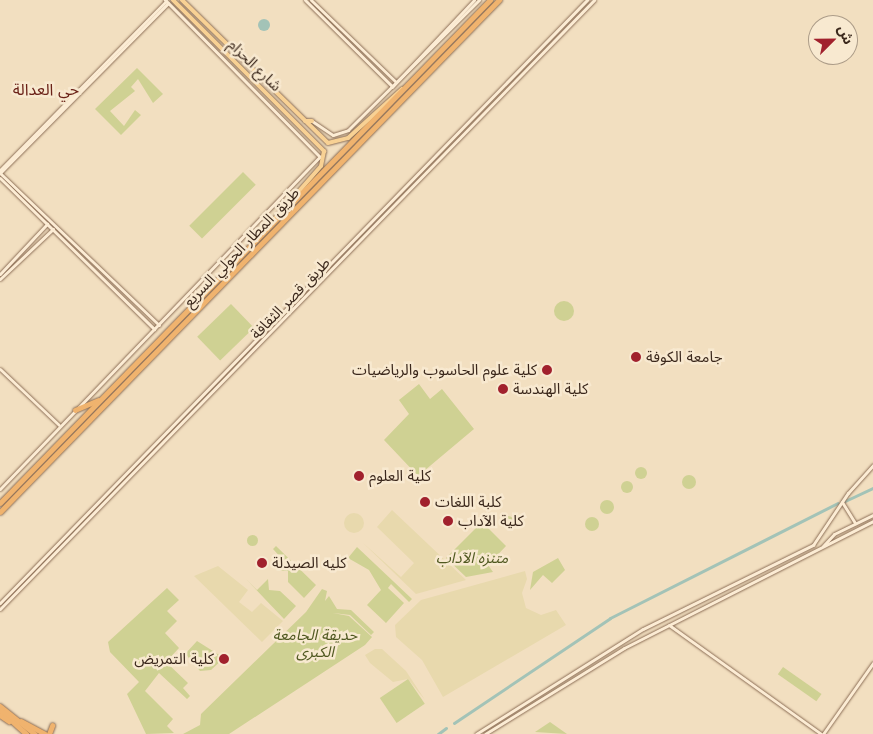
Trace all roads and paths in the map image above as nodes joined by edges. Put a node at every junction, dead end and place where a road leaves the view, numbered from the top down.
1 (173, 0) edge
2 (182, 0) edge
3 (305, 0) edge
4 (311, 0) edge
5 (474, 0) edge
6 (479, 0) edge
7 (490, 0) edge
8 (499, 0) edge
9 (586, 0) edge
10 (594, 0) edge
11 (167, 1) edge
12 (195, 13) junction
13 (190, 17) junction
14 (203, 21) junction
15 (199, 25) junction
16 (221, 47) junction
17 (216, 51) junction
18 (374, 61) junction
19 (370, 64) junction
20 (396, 82) junction
21 (406, 86) junction
22 (392, 87) junction
23 (279, 104) junction
24 (275, 108) junction
25 (304, 121) junction
26 (312, 121) joint
27 (0, 172) edge
28 (0, 178) edge
29 (16, 191) junction
30 (47, 223) junction
31 (47, 229) junction
32 (53, 229) junction
33 (266, 230) junction
34 (75, 248) junction
35 (0, 274) edge
36 (0, 279) edge
37 (305, 291) junction
38 (309, 295) junction
39 (296, 300) junction
40 (300, 304) junction
41 (152, 322) junction
42 (159, 324) junction
43 (170, 327) junction
44 (154, 329) junction
45 (175, 332) junction
46 (164, 334) junction
47 (168, 339) junction
48 (0, 369) edge
49 (103, 396) junction
50 (75, 410) junction
51 (193, 411) junction
52 (59, 425) junction
53 (873, 465) edge
54 (0, 489) edge
55 (842, 501) junction
56 (0, 503) edge
57 (0, 512) edge
58 (873, 515) edge
59 (873, 521) edge
60 (855, 523) junction
61 (821, 548) junction
62 (14, 594) junction
63 (0, 603) edge
64 (0, 609) edge
65 (669, 625) junction
66 (624, 641) junction
67 (615, 646) junction
68 (626, 647) junction
69 (619, 651) junction
70 (873, 664) edge
71 (0, 702) edge
72 (0, 706) edge
73 (0, 710) edge
74 (7, 714) junction
75 (0, 715) edge
76 (13, 719) junction
77 (19, 720) junction
78 (52, 726) dead end
79 (494, 728) junction
80 (27, 734) edge
81 (35, 734) edge
82 (45, 734) edge
83 (49, 734) edge
84 (476, 734) edge
85 (485, 734) edge
86 (494, 734) edge
87 (822, 734) edge

1 - 13 main road, شارع الحزام
2 - 12 main road, شارع الحزام
3 - 19 street
4 - 18 street
5 - 20 street
6 - 22 street
7 - 21 highway, طريق المطار الحولي السريع
8 - 45 highway, طريق المطار الحولي السريع
9 - 37 street, طريق قصر الثقافة
10 - 38 street, طريق قصر الثقافة
11 - 17 street
11 - 27 street
12 - 13 main road
12 - 14 main road, شارع الحزام
13 - 15 main road, شارع الحزام
14 - 15 main road
14 - 25 main road, شارع الحزام
15 - 16 main road, شارع الحزام
16 - 17 main road
16 - 23 main road, شارع الحزام
17 - 24 street
18 - 19 street
18 - 20 street
19 - 22 street
20 - 22 street
21 - 25 main road, شارع الحزام
21 - 33 highway, طريق المطار الحولي السريع
22 - 26 street
23 - 24 main road
23 - 33 main road, شارع الحزام
24 - 42 street
25 - 26 main road
27 - 29 street
28 - 29 street
29 - 30 street
29 - 34 street
30 - 31 street
30 - 32 street
31 - 32 street
31 - 35 street
31 - 36 street
32 - 34 street
33 - 43 highway, طريق المطار الحولي السريع
34 - 41 street
37 - 38 street
37 - 39 street, طريق قصر الثقافة
38 - 40 street, طريق قصر الثقافة
39 - 40 street
39 - 51 street, طريق قصر الثقافة
40 - 51 street, طريق قصر الثقافة
41 - 42 street
41 - 44 street
42 - 44 street
43 - 45 highway
43 - 46 highway, طريق المطار الحولي السريع
44 - 50 street
45 - 47 highway, طريق المطار الحولي السريع
46 - 47 highway
46 - 49 highway, طريق المطار الحولي السريع
47 - 57 highway, طريق المطار الحولي السريع
48 - 52 street
49 - 50 highway
49 - 56 highway, طريق المطار الحولي السريع
50 - 52 street
51 - 62 street, طريق قصر الثقافة
52 - 54 street
53 - 55 street
55 - 60 street
55 - 66 street
58 - 60 street
59 - 61 street
60 - 61 street
61 - 65 street
62 - 63 street, طريق قصر الثقافة
62 - 64 street, طريق قصر الثقافة
65 - 68 street
65 - 87 street
66 - 67 street
66 - 68 street
67 - 69 street
67 - 84 street
68 - 69 street
69 - 79 street
70 - 87 street
71 - 76 highway
72 - 74 highway
73 - 74 highway
74 - 76 highway
75 - 76 highway
76 - 77 highway
76 - 80 highway
77 - 81 highway
77 - 82 highway
78 - 83 highway
79 - 85 street
79 - 86 street

